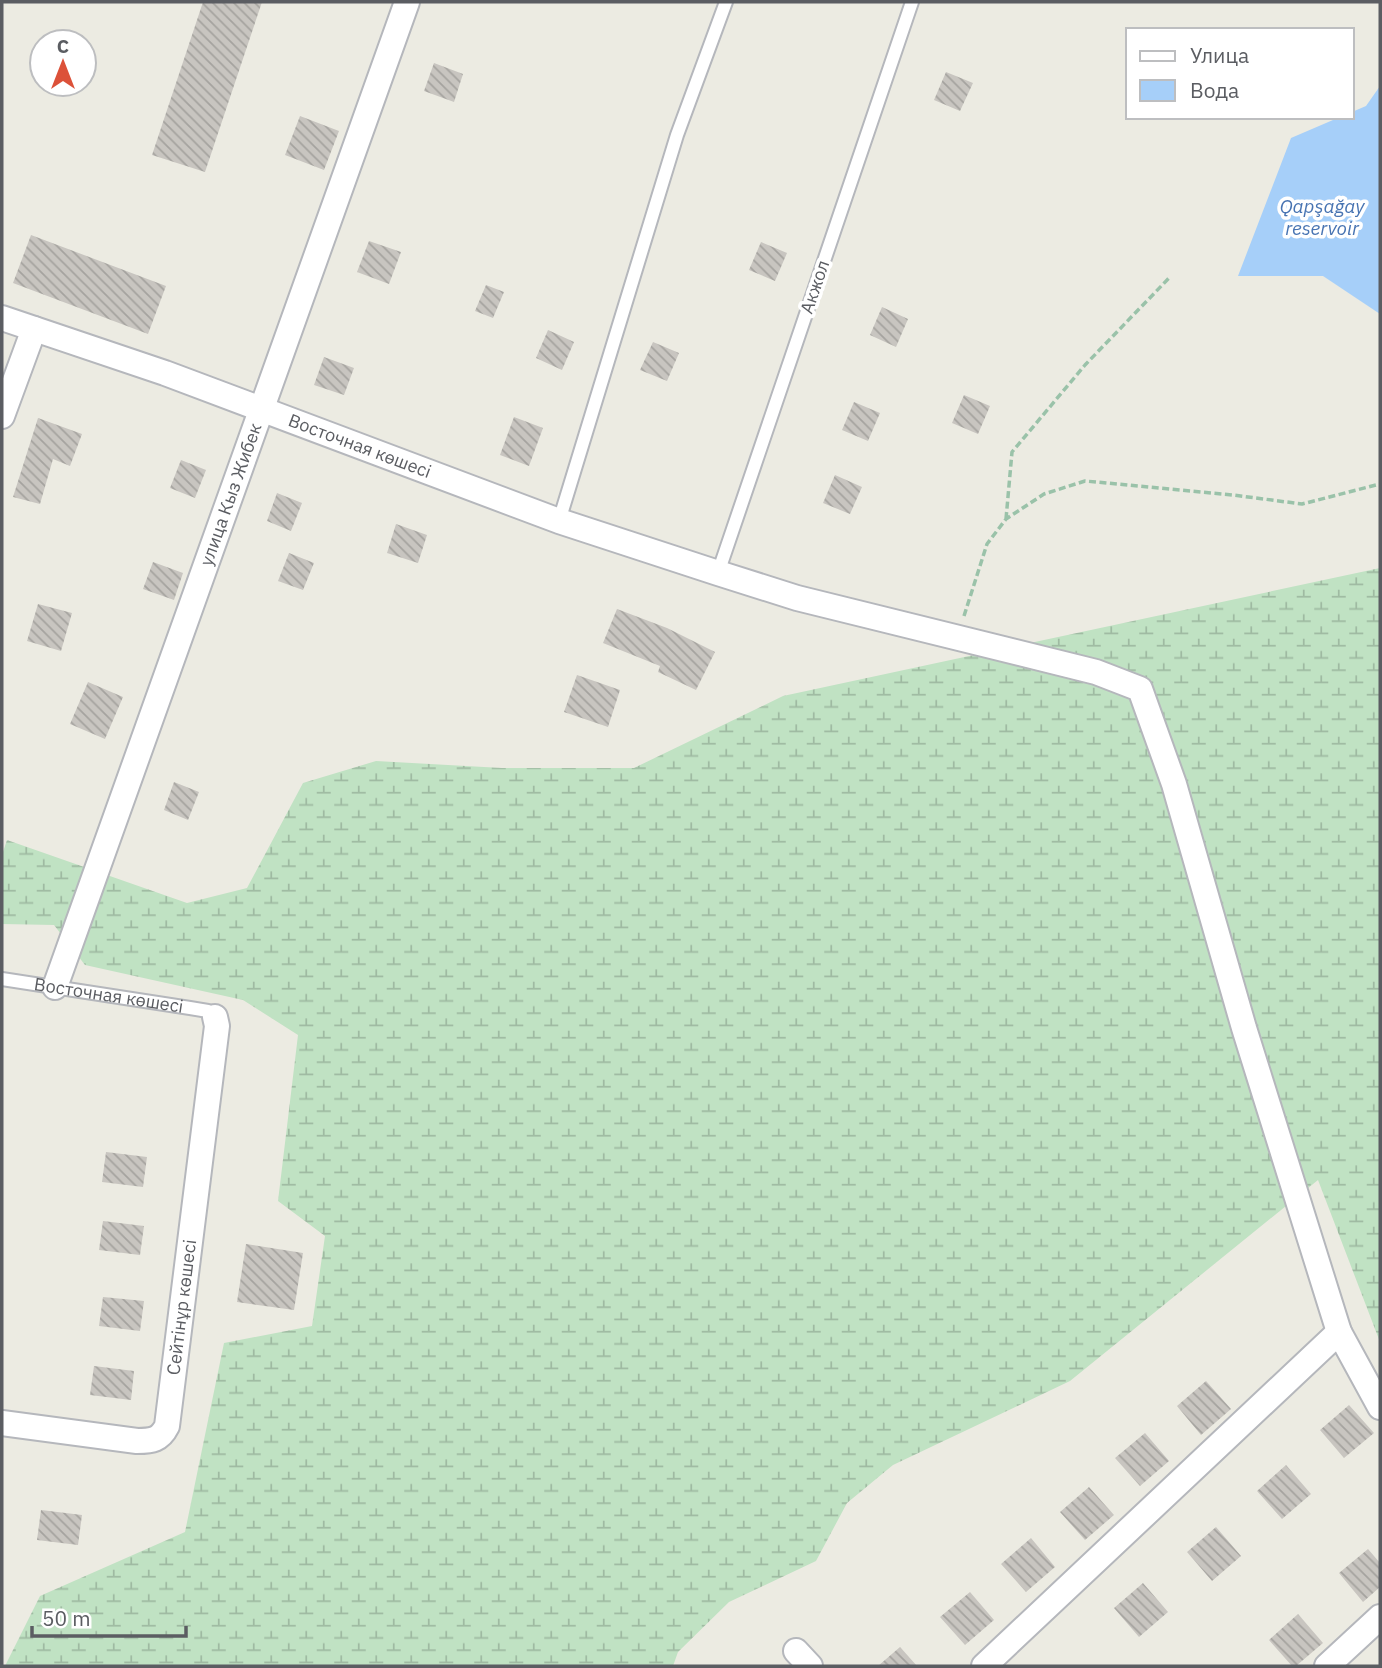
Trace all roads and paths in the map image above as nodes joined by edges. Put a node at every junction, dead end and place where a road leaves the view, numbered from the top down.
1 (407, 2) edge
2 (726, 2) edge
3 (912, 2) edge
4 (1170, 277) dead end
5 (2, 318) edge
6 (34, 329) junction
7 (262, 410) junction
8 (2, 416) edge
9 (1380, 484) edge
10 (1006, 519) junction
11 (559, 521) junction
12 (718, 573) junction
13 (957, 638) junction
14 (2, 979) edge
15 (55, 987) junction
16 (215, 1017) joint
17 (1339, 1332) junction
18 (1380, 1407) edge
19 (2, 1423) edge
20 (1380, 1617) edge
21 (984, 1666) edge
22 (1327, 1666) edge

1 - 7 street, улица Кыз Жибек
2 - 11 lane
3 - 12 lane, Акжол
4 - 10 path
5 - 6 street, Восточная көшесі
6 - 7 street, Восточная көшесі
6 - 8 street
7 - 11 street, Восточная көшесі
7 - 15 street, улица Кыз Жибек
9 - 10 path
10 - 13 path
11 - 12 street, Восточная көшесі
12 - 13 street, Восточная көшесі
13 - 17 street, Восточная көшесі
14 - 15 lane, Восточная көшесі
15 - 16 lane, Восточная көшесі
16 - 19 street, Сейтінұр көшесі
17 - 18 street
17 - 21 street
20 - 22 street

